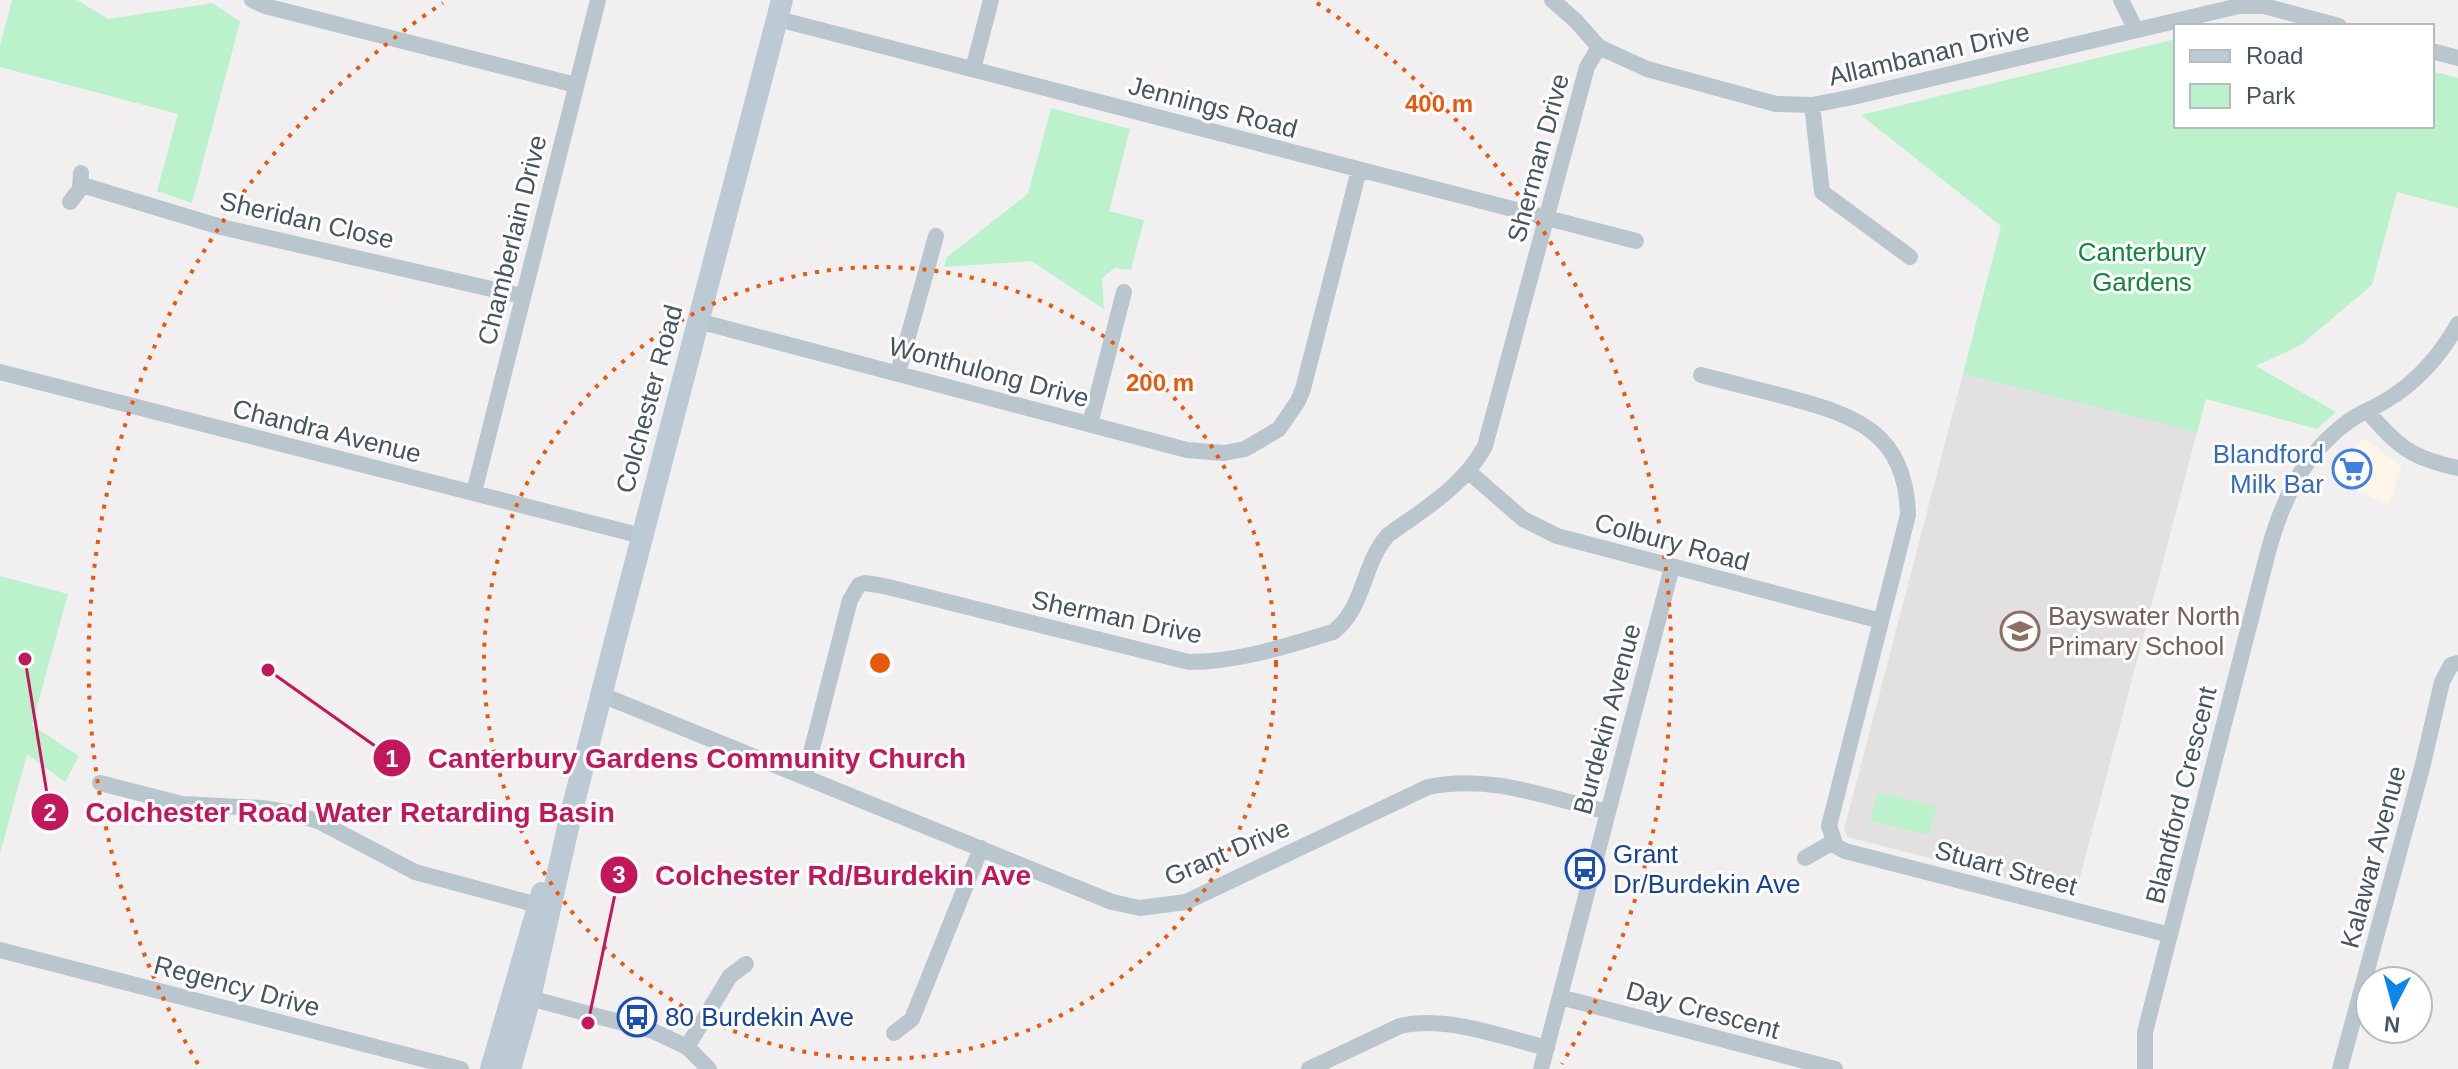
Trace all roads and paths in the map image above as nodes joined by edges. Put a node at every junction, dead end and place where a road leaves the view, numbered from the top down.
1 (252, 0) edge
2 (598, 0) edge
3 (991, 0) edge
4 (1552, 0) edge
5 (2121, 0) edge
6 (780, 10) edge
7 (2331, 24) edge
8 (2136, 30) junction
9 (1599, 47) junction
10 (2434, 52) edge
11 (2458, 58) edge
12 (973, 69) junction
13 (576, 85) junction
14 (1812, 105) junction
15 (1359, 170) junction
16 (70, 202) dead end
17 (1548, 218) junction
18 (936, 236) dead end
19 (1636, 241) dead end
20 (1910, 257) dead end
21 (1124, 292) dead end
22 (522, 296) junction
23 (698, 321) junction
24 (2458, 324) edge
25 (0, 372) edge
26 (898, 373) junction
27 (1701, 375) dead end
28 (2367, 411) junction
29 (1090, 424) junction
30 (2458, 468) edge
31 (1469, 472) junction
32 (474, 492) junction
33 (642, 536) junction
34 (1672, 567) junction
35 (1881, 621) junction
36 (2458, 663) edge
37 (602, 695) junction
38 (805, 776) junction
39 (100, 783) dead end
40 (1608, 812) junction
41 (1833, 842) junction
42 (981, 848) junction
43 (1805, 858) dead end
44 (544, 907) junction
45 (2170, 935) junction
46 (0, 950) edge
47 (746, 964) dead end
48 (521, 996) junction
49 (1560, 997) junction
50 (894, 1033) dead end
51 (687, 1047) junction
52 (1547, 1048) junction
53 (461, 1069) edge
54 (491, 1069) edge
55 (510, 1069) edge
56 (709, 1069) edge
57 (1309, 1069) edge
58 (1541, 1069) edge
59 (1835, 1069) edge
60 (2145, 1069) edge
61 (2340, 1069) edge

1 - 13 street
2 - 13 street, Chamberlain Drive
3 - 12 street
4 - 9 street, Allambanan Drive
5 - 8 street
6 - 12 street, Jennings Road
6 - 23 main road, Colchester Road
7 - 8 street, Allambanan Drive
8 - 14 street, Allambanan Drive
9 - 14 street, Allambanan Drive
9 - 17 street, Sherman Drive
10 - 11 street
12 - 15 street, Jennings Road
13 - 22 street, Chamberlain Drive
14 - 20 street
15 - 17 street, Jennings Road
15 - 29 street, Wonthulong Drive
16 - 22 street, Sheridan Close
17 - 19 street, Jennings Road
17 - 31 street, Sherman Drive
18 - 26 street
21 - 29 street
22 - 32 street, Chamberlain Drive
23 - 26 street, Wonthulong Drive
23 - 33 main road, Colchester Road
24 - 28 street, Blandford Crescent
25 - 32 street, Chandra Avenue
26 - 29 street, Wonthulong Drive
27 - 35 street
28 - 30 street
28 - 45 street, Blandford Crescent
31 - 34 street, Colbury Road
31 - 38 street, Sherman Drive
32 - 33 street, Chandra Avenue
33 - 37 main road, Colchester Road
34 - 35 street, Colbury Road
34 - 40 street, Burdekin Avenue
35 - 41 street
36 - 61 street, Kalawar Avenue
37 - 38 street, Grant Drive
37 - 44 main road, Colchester Road
38 - 42 street, Grant Drive
39 - 44 street
40 - 42 street, Grant Drive
40 - 49 street, Burdekin Avenue
41 - 43 street
41 - 45 street, Stuart Street
42 - 50 street
44 - 48 main road, Colchester Road
45 - 60 street, Blandford Crescent
46 - 53 street, Regency Drive
47 - 51 street
48 - 51 street
48 - 54 main road, Colchester Road
48 - 55 main road, Colchester Road
49 - 52 street, Burdekin Avenue
49 - 59 street, Day Crescent
51 - 56 street
52 - 57 street
52 - 58 street, Burdekin Avenue

